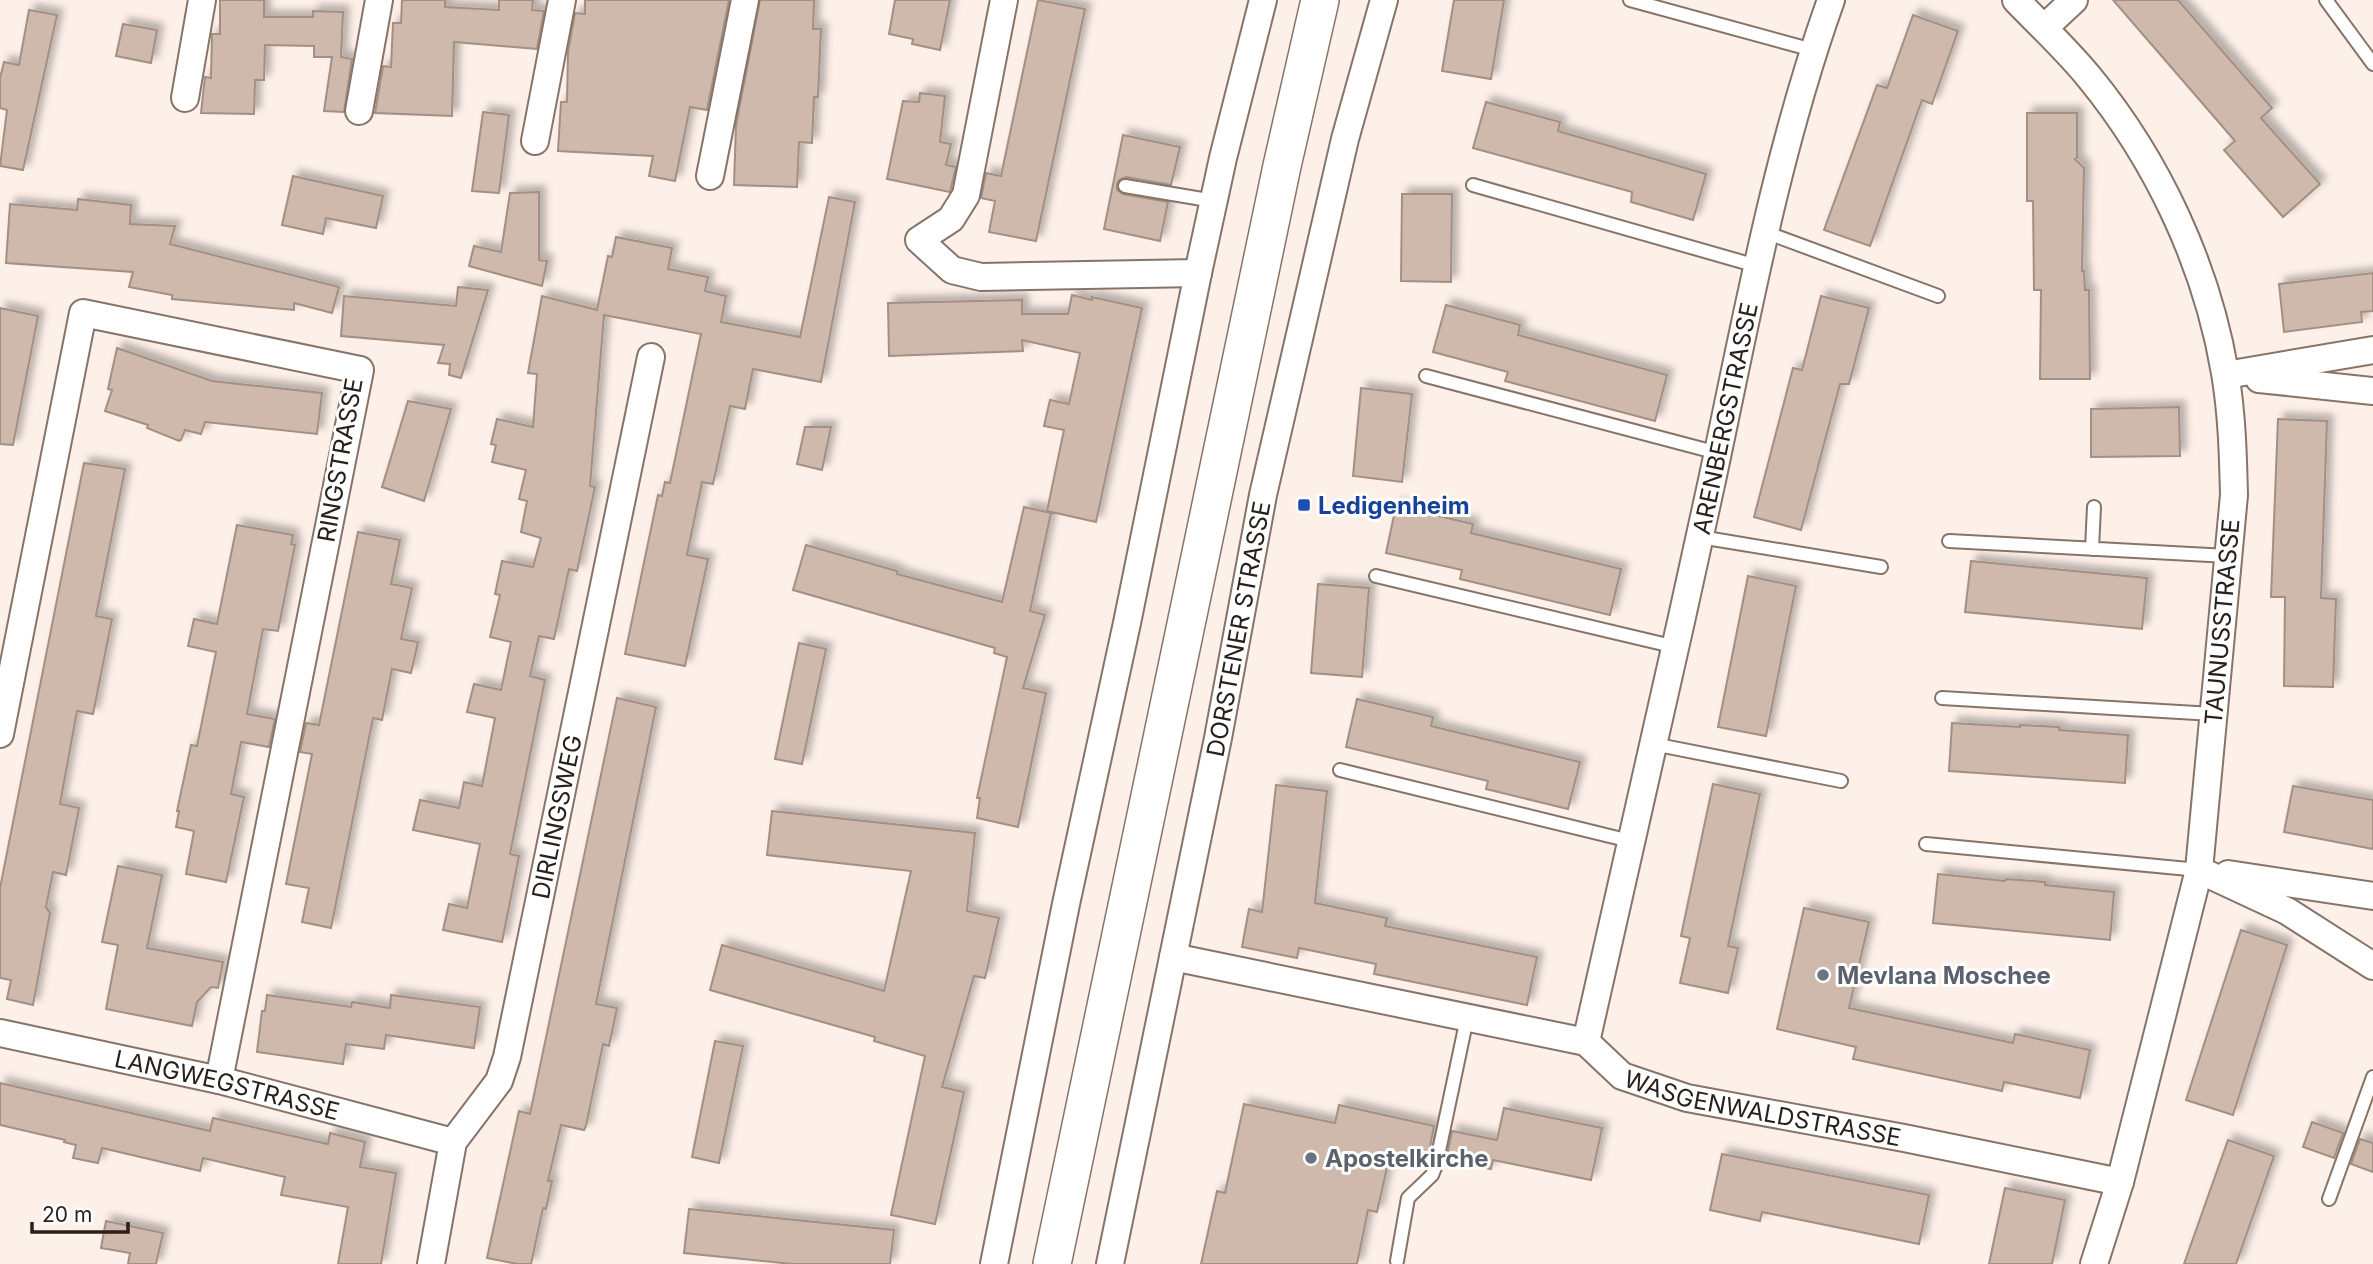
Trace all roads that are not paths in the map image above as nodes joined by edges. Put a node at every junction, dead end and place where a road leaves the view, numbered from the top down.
1 (202, 0) edge
2 (379, 0) edge
3 (562, 0) edge
4 (745, 0) edge
5 (1004, 0) edge
6 (1263, 0) edge
7 (1321, 0) edge
8 (1384, 0) edge
9 (1630, 0) edge
10 (1832, 0) edge
11 (2016, 0) edge
12 (2074, 0) edge
13 (2326, 0) edge
14 (2044, 28) junction
15 (1813, 50) junction
16 (2373, 64) edge
17 (184, 98) dead end
18 (359, 111) dead end
19 (535, 141) dead end
20 (710, 176) dead end
21 (1473, 185) dead end
22 (1125, 186) dead end
23 (1214, 201) junction
24 (1765, 232) junction
25 (1757, 266) junction
26 (1198, 273) junction
27 (1938, 296) dead end
28 (2373, 351) edge
29 (651, 357) dead end
30 (2226, 375) junction
31 (1426, 376) dead end
32 (2373, 391) edge
33 (1718, 453) junction
34 (2094, 507) dead end
35 (1700, 537) junction
36 (1949, 541) dead end
37 (2092, 549) junction
38 (2228, 556) junction
39 (1881, 567) dead end
40 (1376, 576) dead end
41 (1676, 647) junction
42 (1942, 698) dead end
43 (2213, 714) junction
44 (0, 734) edge
45 (1653, 744) junction
46 (1340, 770) dead end
47 (1841, 781) dead end
48 (1630, 841) junction
49 (1926, 844) dead end
50 (2199, 870) junction
51 (2373, 896) edge
52 (1173, 957) junction
53 (2373, 966) edge
54 (1467, 1018) junction
55 (0, 1033) edge
56 (1586, 1042) junction
57 (2373, 1077) edge
58 (219, 1080) junction
59 (453, 1142) junction
60 (2120, 1182) junction
61 (2329, 1199) dead end
62 (1397, 1261) dead end
63 (431, 1264) edge
64 (994, 1264) edge
65 (1052, 1264) edge
66 (1110, 1264) edge
67 (2094, 1264) edge

1 - 17 street
2 - 18 street
3 - 19 street
4 - 20 street
5 - 26 street
6 - 23 street
7 - 65 main road, DORSTENER STRASSE
8 - 52 street, DORSTENER STRASSE
9 - 15 lane
10 - 15 street, ARENBERGSTRASSE
11 - 14 street, TAUNUSSTRASSE
12 - 14 street
13 - 16 lane
14 - 30 street, TAUNUSSTRASSE
15 - 24 street, ARENBERGSTRASSE
21 - 25 lane
22 - 23 lane
23 - 26 street
24 - 25 street, ARENBERGSTRASSE
24 - 27 lane
25 - 33 street, ARENBERGSTRASSE
26 - 64 street
28 - 30 street
29 - 59 street, DIRLINGSWEG
30 - 32 street
30 - 38 street, TAUNUSSTRASSE
31 - 33 lane
33 - 35 street, ARENBERGSTRASSE
34 - 37 lane
35 - 39 lane
35 - 41 street, ARENBERGSTRASSE
36 - 37 lane
37 - 38 lane
38 - 43 street, TAUNUSSTRASSE
40 - 41 lane
41 - 45 street, ARENBERGSTRASSE
42 - 43 lane
43 - 50 street, TAUNUSSTRASSE
44 - 58 street, RINGSTRASSE
45 - 47 lane
45 - 48 street, ARENBERGSTRASSE
46 - 48 lane
48 - 56 street, ARENBERGSTRASSE
49 - 50 lane
50 - 51 street
50 - 53 street
50 - 60 street, TAUNUSSTRASSE
52 - 54 street
52 - 66 street, DORSTENER STRASSE
54 - 56 street
54 - 62 lane
55 - 58 street, LANGWEGSTRASSE
56 - 60 street, WASGENWALDSTRASSE
57 - 61 lane
58 - 59 street, LANGWEGSTRASSE
59 - 63 street, DIRLINGSWEG
60 - 67 street, TAUNUSSTRASSE

